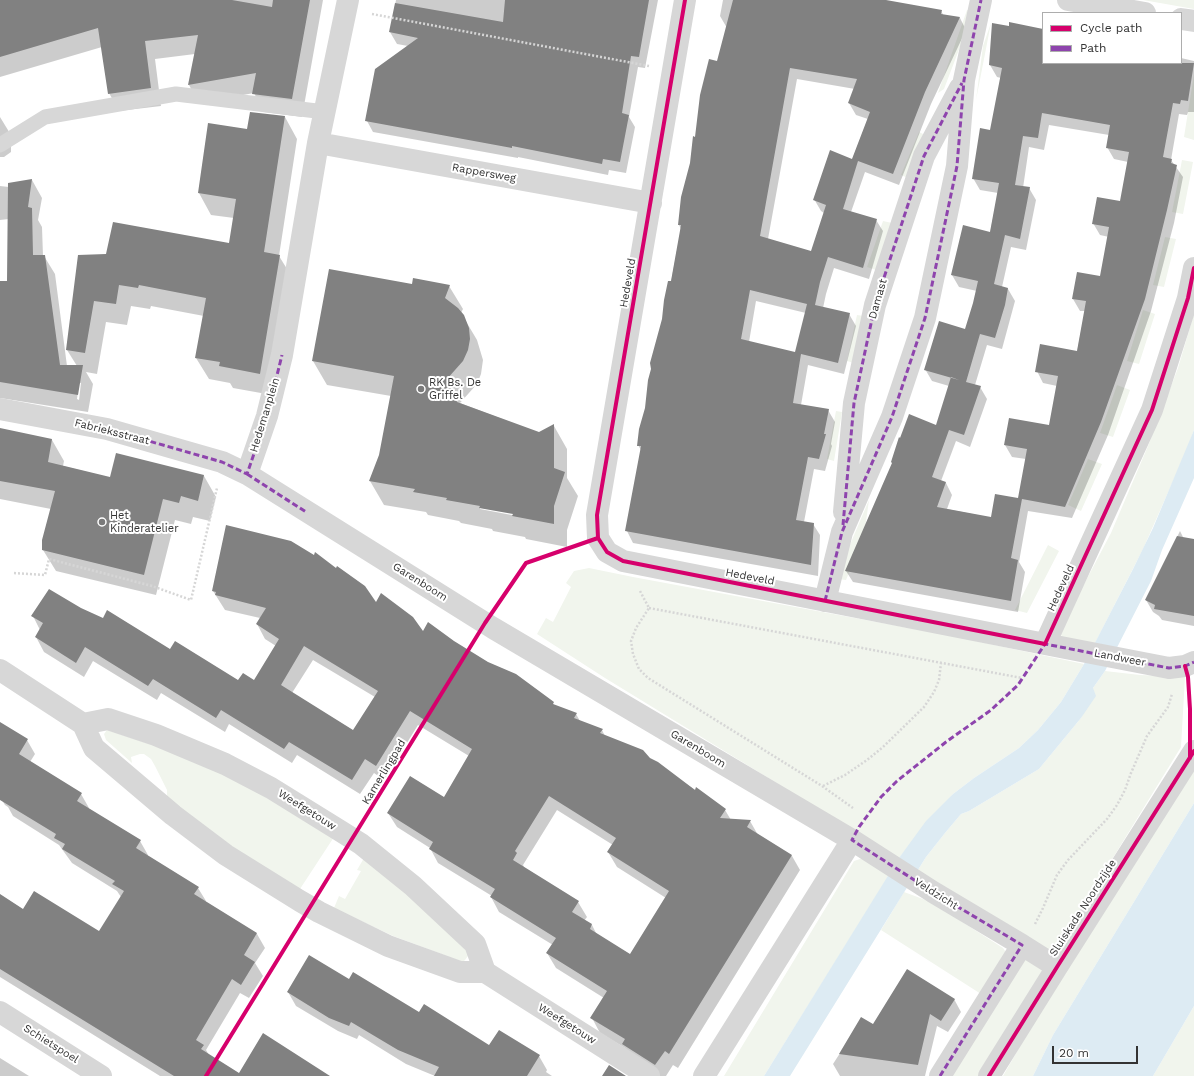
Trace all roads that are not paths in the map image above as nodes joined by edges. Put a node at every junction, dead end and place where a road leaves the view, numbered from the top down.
1 (685, 0) edge
2 (981, 0) edge
3 (1068, 0) edge
4 (347, 4) edge
5 (1139, 12) edge
6 (1182, 19) edge
7 (1194, 21) edge
8 (964, 80) junction
9 (324, 112) junction
10 (318, 143) junction
11 (0, 146) edge
12 (651, 202) junction
13 (1194, 268) edge
14 (0, 409) edge
15 (247, 474) junction
16 (842, 532) junction
17 (825, 601) junction
18 (1045, 644) junction
19 (1194, 662) edge
20 (0, 670) edge
21 (83, 724) junction
22 (1194, 751) edge
23 (852, 840) junction
24 (1022, 945) junction
25 (1057, 967) junction
26 (485, 972) junction
27 (0, 1012) edge
28 (102, 1076) edge
29 (649, 1076) edge
30 (704, 1076) edge
31 (940, 1076) edge
32 (989, 1076) edge

1 - 12 street, Hedeveld
2 - 8 street, Damast
3 - 5 street
4 - 9 street
6 - 7 street
8 - 16 street, Damast
8 - 16 street, Damast
9 - 10 street
9 - 11 lane
10 - 12 street, Rappersweg
10 - 15 street, Hedemanplein
12 - 17 street, Hedeveld
13 - 18 street, Hedeveld
14 - 15 street, Fabrieksstraat
15 - 23 street, Garenboom
16 - 17 street, Damast
17 - 18 street, Hedeveld
18 - 19 street, Landweer
20 - 21 street
21 - 26 street
21 - 26 street, Weefgetouw
22 - 25 street, Sluiskade Noordzijde
23 - 24 street, Veldzicht
23 - 30 street
24 - 25 street, Veldzicht
24 - 31 street
25 - 32 street, Sluiskade Noordzijde
26 - 29 street, Weefgetouw
27 - 28 street, Schietspoel

